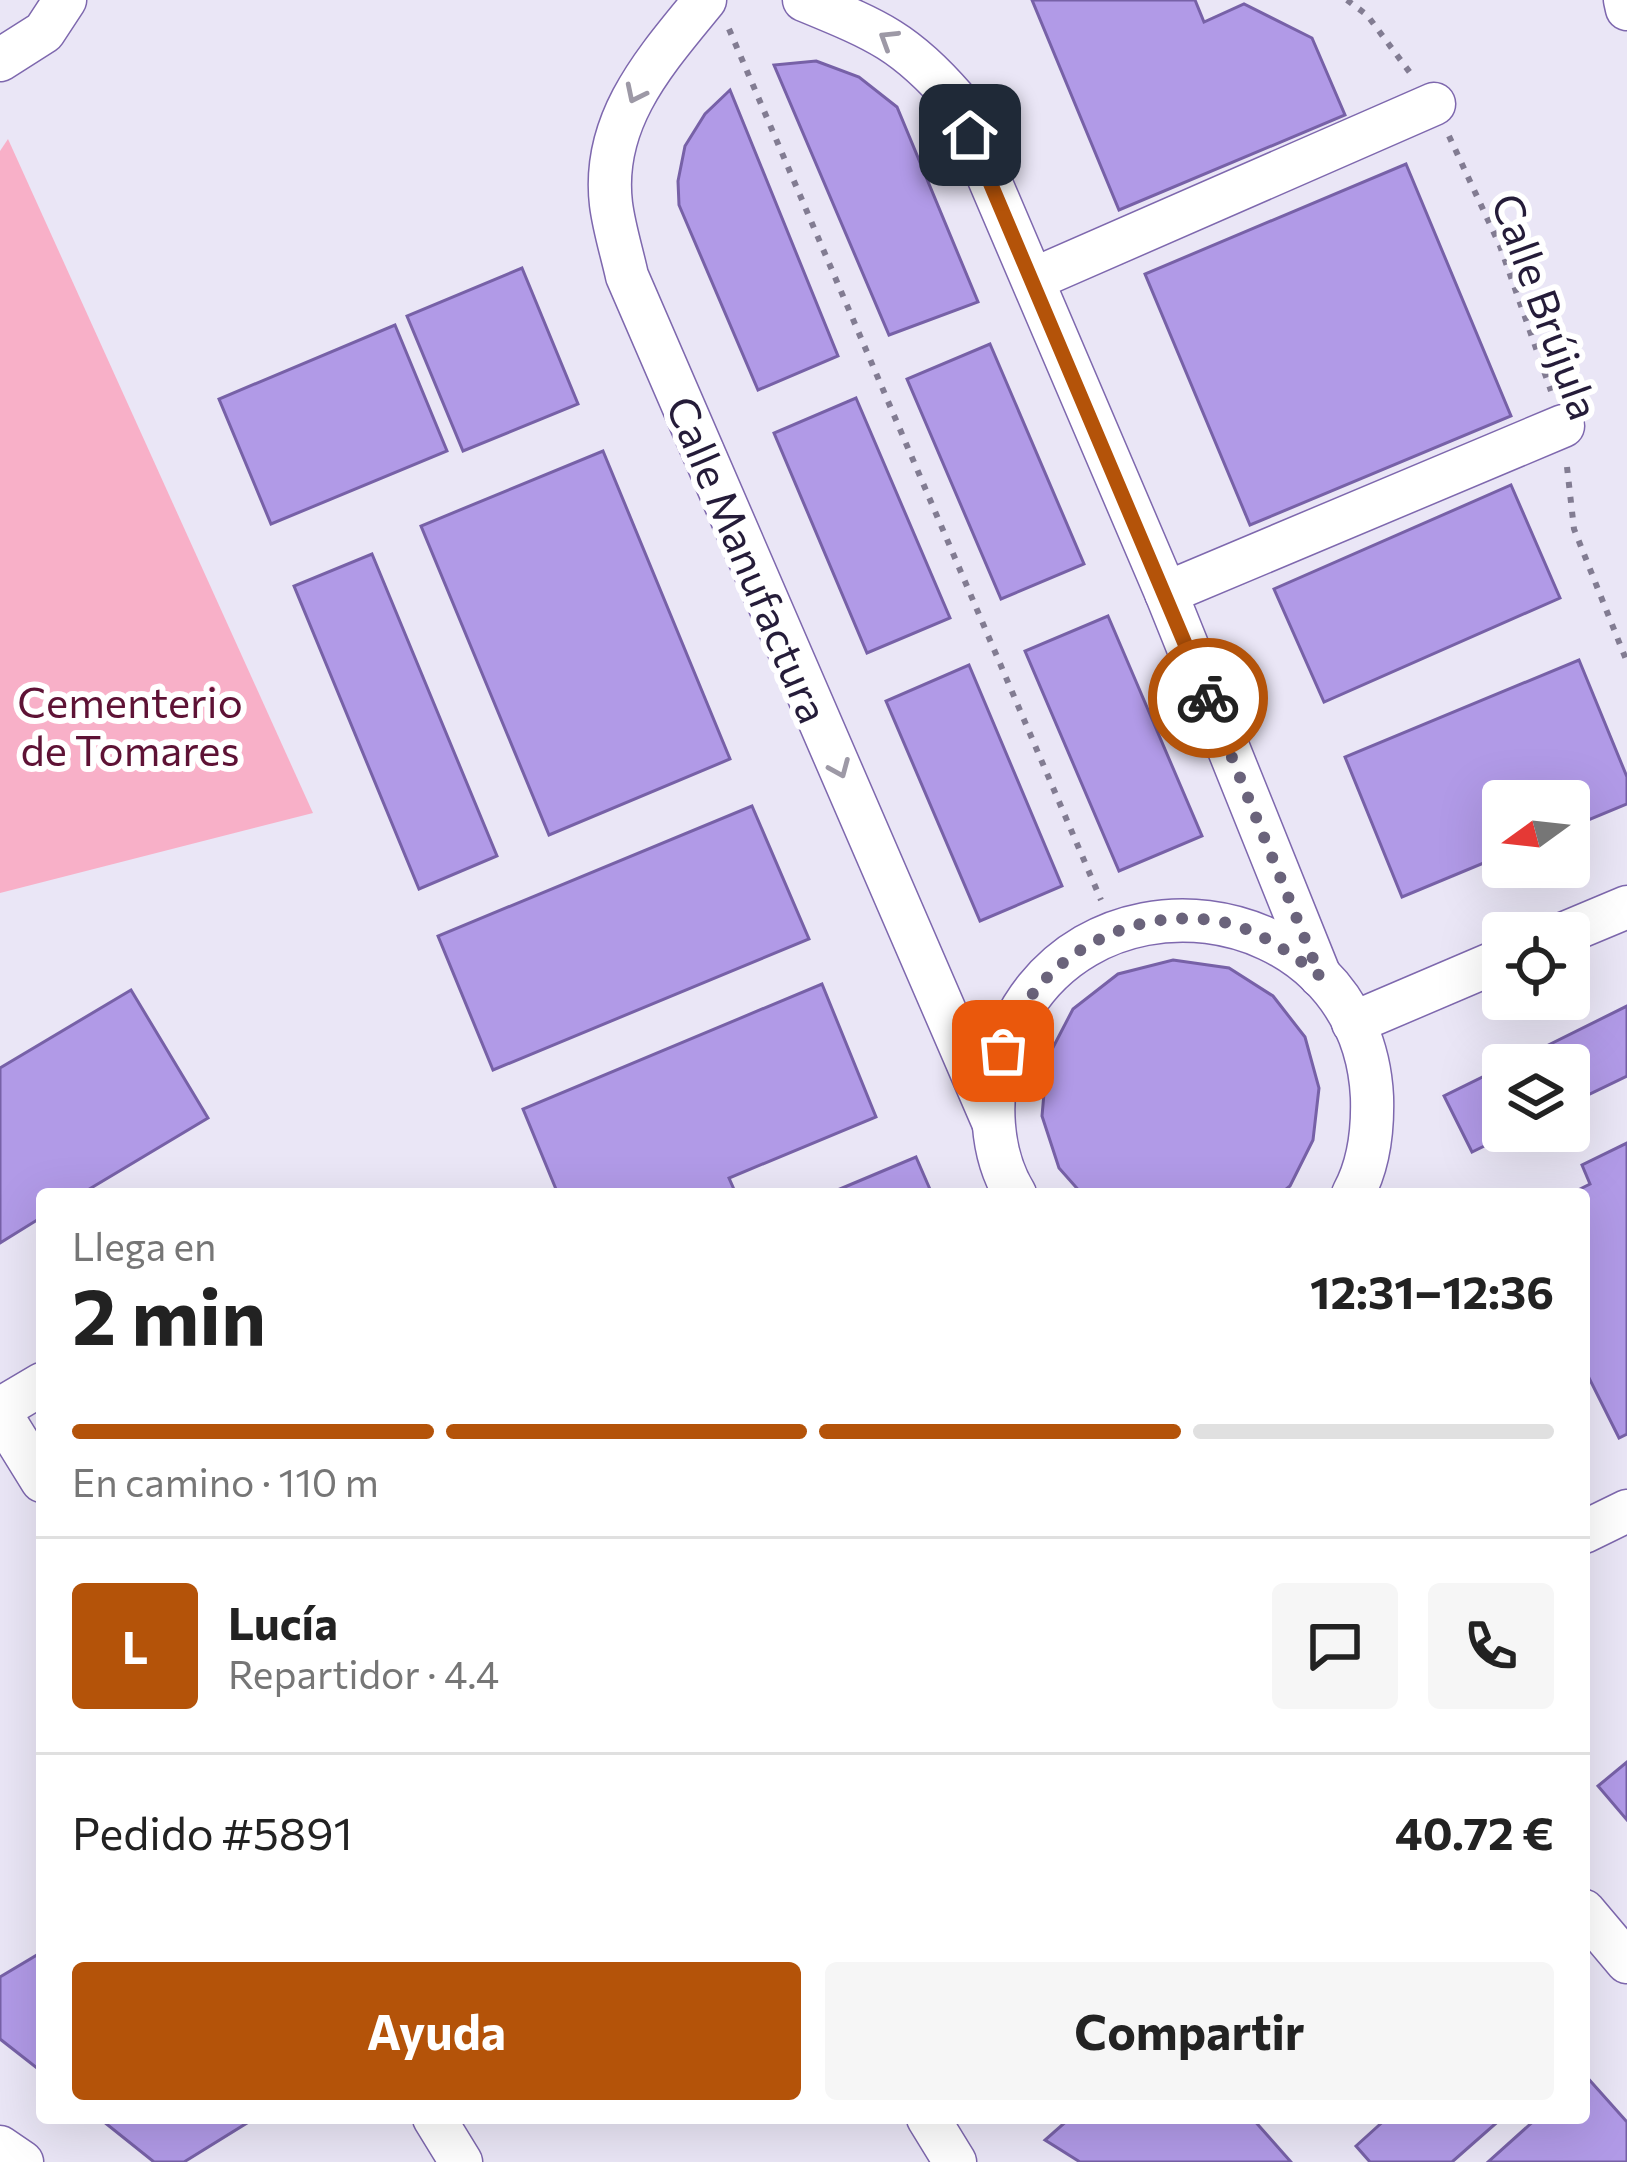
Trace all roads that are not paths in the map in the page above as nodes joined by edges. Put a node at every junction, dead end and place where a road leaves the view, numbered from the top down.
1 (65, 0) edge
2 (804, 0) edge
3 (1625, 0) edge
4 (1627, 9) edge
5 (716, 11) edge
6 (0, 60) edge
7 (1434, 104) road end
8 (1034, 279) junction
9 (1563, 426) road end
10 (1166, 593) junction
11 (1627, 907) edge
12 (1590, 923) edge
13 (1482, 968) edge
14 (1320, 976) junction
15 (1353, 1023) junction
16 (993, 1123) junction
17 (1011, 1188) edge
18 (1356, 1188) edge
19 (36, 1388) edge
20 (0, 1411) edge
21 (36, 1471) edge
22 (1627, 1511) edge
23 (1590, 1529) edge
24 (1590, 1917) edge
25 (1627, 1962) edge
26 (438, 2124) edge
27 (931, 2124) edge
28 (0, 2147) edge
29 (952, 2161) edge
30 (22, 2162) edge
31 (461, 2162) edge

1 - 6 street
8 -> 2 street
3 - 4 street
5 -> 16 street, Calle Manufactura
7 - 8 street
8 - 10 street
9 - 10 street
10 - 14 street
11 - 12 street
13 - 15 street
14 - 15 street
14 - 16 street
15 - 18 street
16 - 17 street
19 - 20 street
20 - 21 street
22 - 23 street
24 - 25 street
26 - 31 street
27 - 29 street
28 - 30 street

